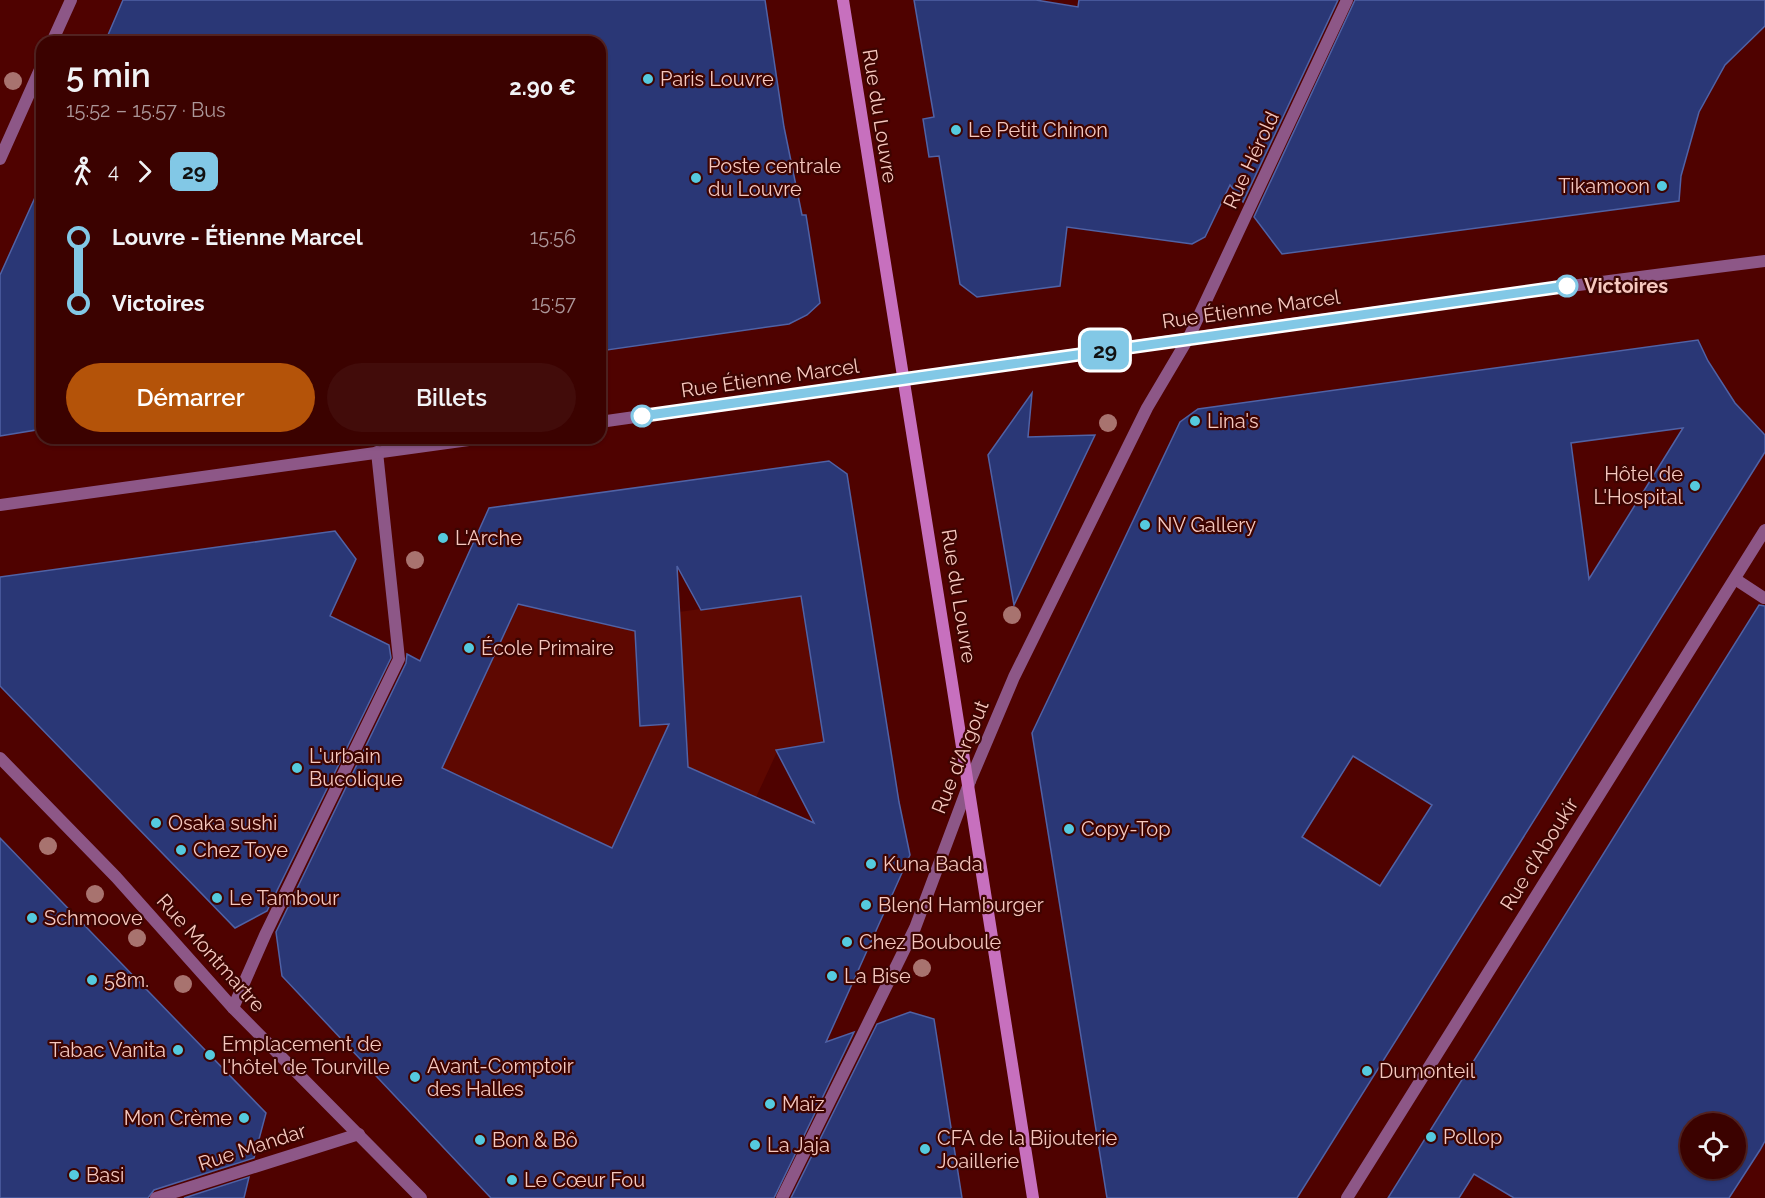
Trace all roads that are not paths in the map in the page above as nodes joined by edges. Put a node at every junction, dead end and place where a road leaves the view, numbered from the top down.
1 (71, 0) edge
2 (843, 0) edge
3 (1347, 0) edge
4 (55, 36) edge
5 (36, 78) edge
6 (0, 159) edge
7 (1765, 261) edge
8 (1189, 337) junction
9 (902, 380) junction
10 (606, 421) edge
11 (438, 444) edge
12 (377, 452) junction
13 (0, 505) edge
14 (1765, 530) edge
15 (1734, 579) junction
16 (1764, 598) edge
17 (0, 758) edge
18 (970, 781) junction
19 (233, 1008) junction
20 (359, 1134) junction
21 (156, 1198) edge
22 (421, 1198) edge
23 (782, 1198) edge
24 (1034, 1198) edge
25 (1347, 1198) edge

1 - 4 street
2 - 9 main road, Rue du Louvre
3 - 8 street, Rue Hérold
5 - 6 street
7 - 8 street, Rue Étienne Marcel
8 - 9 street, Rue Étienne Marcel
8 - 18 street, Rue d'Argout
9 - 10 street, Rue Étienne Marcel
9 - 18 main road, Rue du Louvre
11 - 12 street
12 - 13 street
12 - 19 street
14 - 15 street, Rue d'Aboukir
15 - 16 street
15 - 25 street, Rue d'Aboukir
17 - 19 street, Rue Montmartre
18 - 23 street, Rue d'Argout
18 - 24 main road, Rue du Louvre
19 - 20 street, Rue Montmartre
20 - 21 street, Rue Mandar
20 - 22 street, Rue Montmartre

